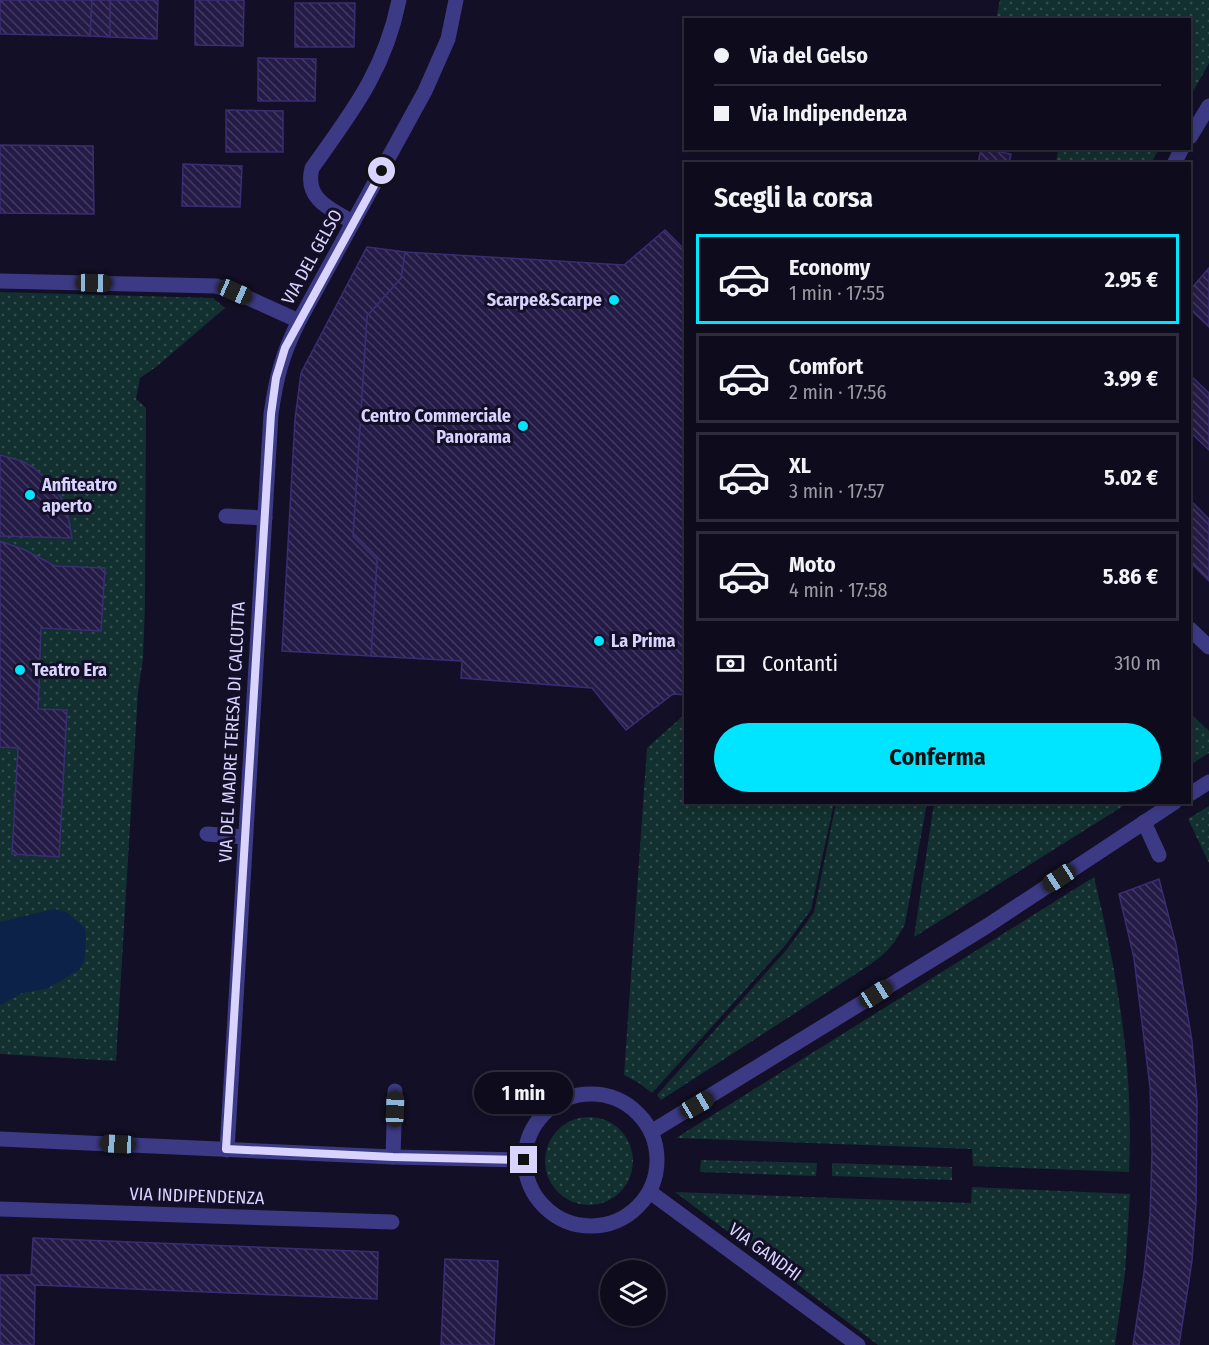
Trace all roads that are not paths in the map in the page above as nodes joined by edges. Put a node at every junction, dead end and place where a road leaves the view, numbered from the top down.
1 (399, 0) edge
2 (456, 0) edge
3 (1209, 106) edge
4 (1191, 135) edge
5 (353, 222) junction
6 (0, 281) edge
7 (299, 321) junction
8 (226, 516) dead end
9 (265, 518) junction
10 (1191, 630) edge
11 (1209, 647) edge
12 (1209, 782) edge
13 (1191, 793) edge
14 (1172, 804) edge
15 (1144, 822) junction
16 (207, 834) dead end
17 (245, 837) junction
18 (1159, 855) dead end
19 (395, 1091) dead end
20 (651, 1132) junction
21 (0, 1139) edge
22 (226, 1149) junction
23 (393, 1157) junction
24 (524, 1160) junction
25 (650, 1192) junction
26 (0, 1209) edge
27 (392, 1222) dead end
28 (858, 1345) edge

1 - 5 street
2 - 5 street, VIA DEL GELSO
3 - 4 street
5 - 7 street, VIA DEL GELSO
6 - 7 street, VIA DEL GELSO
7 - 9 street, VIA DEL MADRE TERESA DI CALCUTTA
8 - 9 street
9 - 17 street, VIA DEL MADRE TERESA DI CALCUTTA
10 - 11 street
12 - 13 street
14 - 15 street
15 - 18 street
15 - 20 street
16 - 17 street
17 - 22 street, VIA DEL MADRE TERESA DI CALCUTTA
19 - 23 street
20 - 24 street
20 - 25 street
21 - 22 street
22 - 23 street
23 - 24 street
24 - 25 street
25 - 28 street, VIA GANDHI
26 - 27 street, VIA INDIPENDENZA

